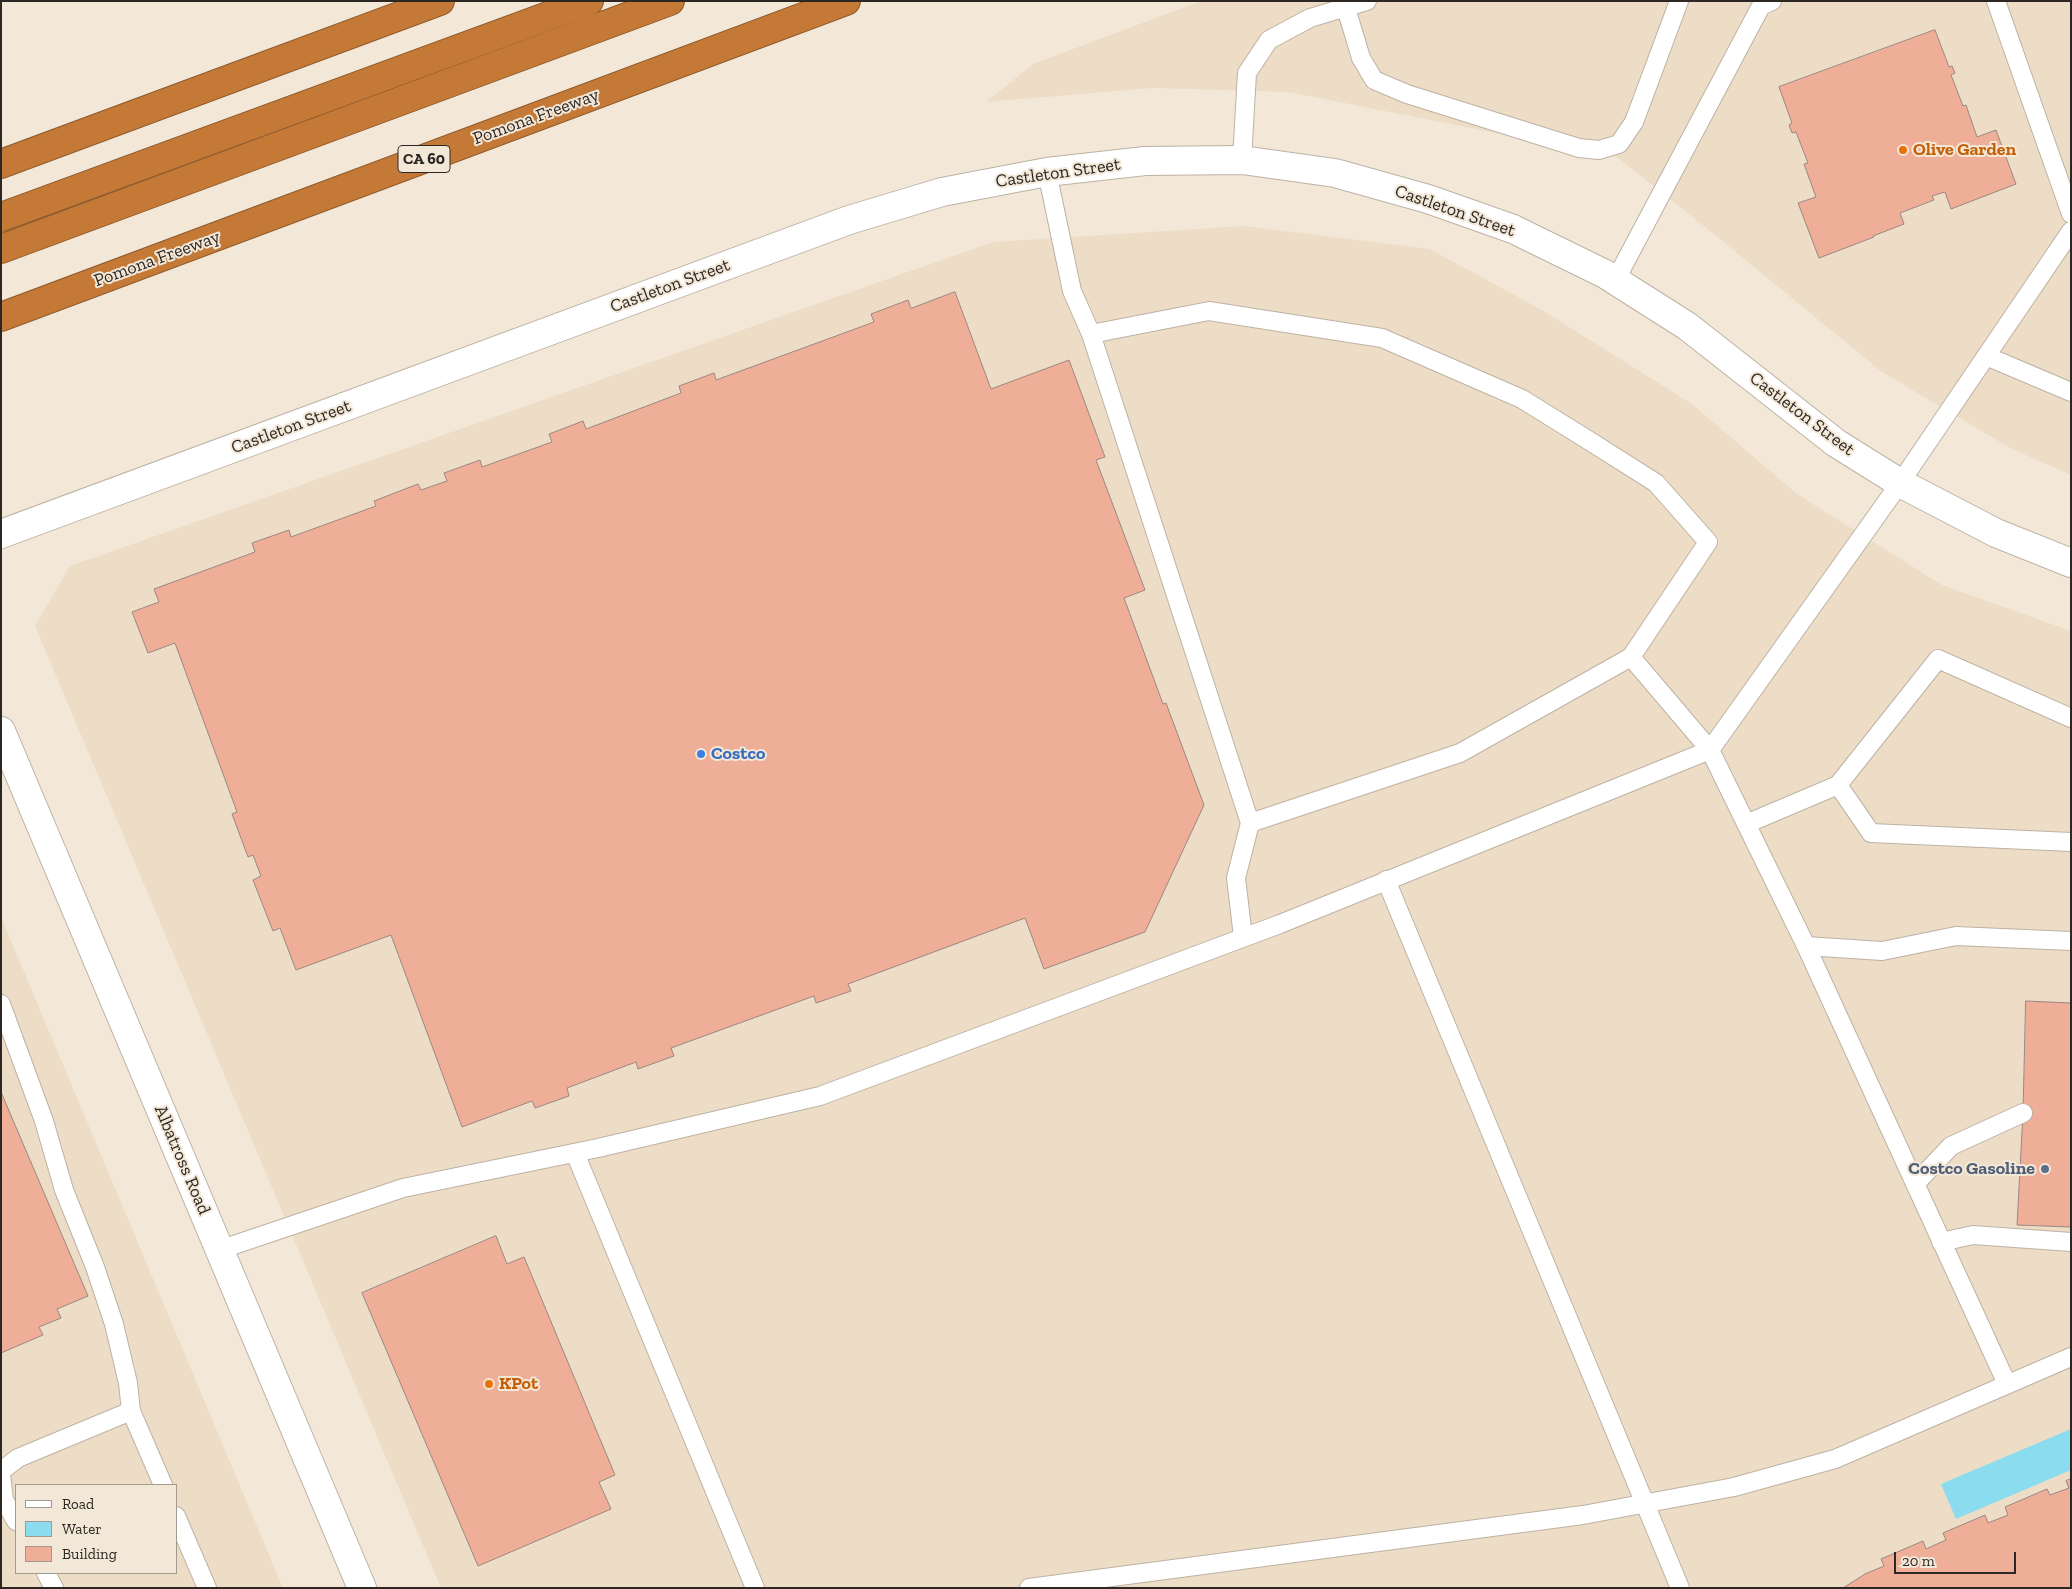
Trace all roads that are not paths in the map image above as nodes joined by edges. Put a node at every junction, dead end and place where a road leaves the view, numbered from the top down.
1 (440, 1) edge
2 (589, 1) edge
3 (670, 1) edge
4 (846, 1) edge
5 (1367, 1) edge
6 (1679, 1) edge
7 (1772, 1) edge
8 (1996, 1) edge
9 (1346, 8) junction
10 (1242, 160) junction
11 (1, 164) edge
12 (1047, 172) junction
13 (2071, 214) edge
14 (1, 217) edge
15 (2071, 231) edge
16 (1, 249) edge
17 (1615, 280) junction
18 (1, 316) edge
19 (1091, 334) junction
20 (1986, 356) junction
21 (2071, 392) edge
22 (1900, 482) junction
23 (1, 534) edge
24 (2071, 563) edge
25 (1631, 658) junction
26 (2071, 718) edge
27 (1, 732) edge
28 (1710, 750) junction
29 (1838, 785) junction
30 (1250, 823) junction
31 (1746, 824) junction
32 (2071, 842) edge
33 (1386, 880) junction
34 (1242, 937) junction
35 (2071, 941) edge
36 (1806, 946) junction
37 (1, 1004) edge
38 (2023, 1113) dead end
39 (575, 1153) junction
40 (1915, 1184) junction
41 (1941, 1242) junction
42 (2071, 1242) edge
43 (220, 1250) junction
44 (2071, 1357) edge
45 (2007, 1384) junction
46 (131, 1411) junction
47 (1, 1472) edge
48 (163, 1484) edge
49 (1646, 1504) junction
50 (15, 1519) edge
51 (178, 1521) edge
52 (47, 1574) edge
53 (54, 1588) edge
54 (207, 1588) edge
55 (362, 1588) edge
56 (755, 1588) edge
57 (1029, 1588) edge
58 (1680, 1588) edge

1 - 11 highway
2 - 14 highway
3 - 16 highway
4 - 18 highway, Pomona Freeway / CA 60
5 - 9 lane
6 - 9 lane
7 - 17 lane
8 - 13 lane
9 - 10 lane
10 - 12 street, Castleton Street
10 - 17 street, Castleton Street
12 - 19 lane
12 - 23 street, Castleton Street
15 - 20 lane
17 - 22 street, Castleton Street
19 - 25 lane
19 - 30 lane
20 - 21 lane
20 - 22 lane
22 - 24 street, Castleton Street
22 - 28 lane
25 - 28 lane
25 - 30 lane
26 - 29 lane
27 - 43 street, Albatross Road
28 - 31 lane
28 - 33 lane
29 - 31 lane
29 - 32 lane
30 - 34 lane
31 - 36 lane
33 - 34 lane
33 - 49 lane
34 - 39 lane
35 - 36 lane
36 - 40 lane
37 - 46 lane
38 - 40 lane
39 - 43 lane
39 - 56 lane
40 - 41 lane
41 - 42 lane
41 - 45 lane
43 - 55 street, Albatross Road
44 - 45 lane
45 - 49 lane
46 - 47 lane
46 - 48 lane
47 - 50 lane
49 - 57 lane
49 - 58 lane
51 - 54 lane
52 - 53 lane

